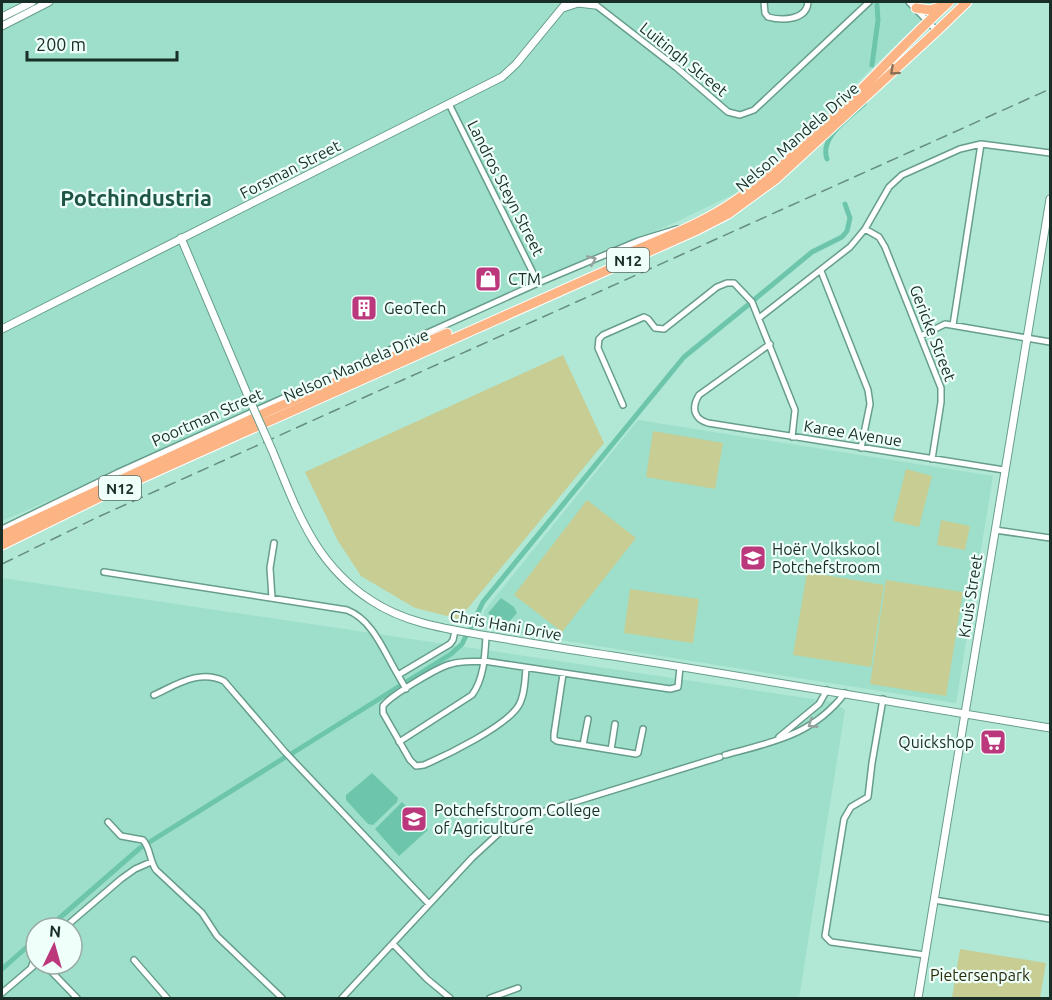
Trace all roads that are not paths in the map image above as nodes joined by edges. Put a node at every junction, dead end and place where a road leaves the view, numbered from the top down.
1 (32, 2) edge
2 (49, 2) edge
3 (567, 2) edge
4 (764, 2) edge
5 (808, 2) edge
6 (869, 2) edge
7 (967, 2) edge
8 (593, 3) edge
9 (946, 4) edge
10 (913, 5) edge
11 (559, 11) junction
12 (2, 17) edge
13 (928, 21) junction
14 (2, 26) edge
15 (938, 31) junction
16 (449, 104) junction
17 (981, 144) junction
18 (1050, 153) edge
19 (1050, 199) edge
20 (691, 225) junction
21 (865, 229) junction
22 (181, 238) junction
23 (821, 271) junction
24 (538, 283) junction
25 (759, 318) junction
26 (953, 325) junction
27 (2, 329) edge
28 (921, 336) junction
29 (1028, 338) junction
30 (1050, 342) edge
31 (770, 344) junction
32 (623, 405) dead end
33 (792, 437) junction
34 (861, 448) junction
35 (932, 459) junction
36 (1004, 470) junction
37 (2, 528) edge
38 (994, 530) junction
39 (2, 535) edge
40 (1050, 538) edge
41 (274, 543) dead end
42 (2, 545) edge
43 (104, 572) dead end
44 (272, 598) junction
45 (455, 631) junction
46 (486, 636) junction
47 (484, 661) junction
48 (680, 667) junction
49 (526, 668) junction
50 (563, 674) junction
51 (398, 675) junction
52 (404, 685) junction
53 (826, 690) junction
54 (845, 693) junction
55 (154, 695) dead end
56 (883, 699) junction
57 (965, 713) junction
58 (588, 719) dead end
59 (615, 724) dead end
60 (1050, 728) edge
61 (643, 729) dead end
62 (399, 742) junction
63 (770, 743) junction
64 (583, 745) junction
65 (611, 750) junction
66 (108, 822) dead end
67 (151, 862) junction
68 (934, 900) junction
69 (429, 904) junction
70 (78, 916) edge
71 (1050, 919) edge
72 (393, 944) junction
73 (925, 955) junction
74 (134, 960) dead end
75 (24, 974) edge
76 (55, 976) edge
77 (518, 988) dead end
78 (2, 993) edge
79 (77, 999) edge
80 (167, 999) edge
81 (282, 999) edge
82 (342, 999) edge
83 (450, 999) edge
84 (490, 999) edge
85 (918, 999) edge

1 - 12 street
2 - 14 street
3 - 11 street, Forsman Street
4 - 5 street
6 - 8 street, Luitingh Street
7 - 15 highway, Nelson Mandela Drive / N12
8 - 11 street
9 - 10 highway
9 - 13 highway, Nelson Mandela Drive / N12
10 - 13 street
11 - 16 street, Forsman Street
13 - 15 street
13 - 20 highway, Nelson Mandela Drive / N12
15 -> 42 highway, Nelson Mandela Drive / N12
16 - 22 street, Forsman Street
16 - 24 street, Landros Steyn Street
17 - 18 street
17 - 21 street
17 - 26 street
19 - 29 street, Kruis Street
24 -> 20 street, Poortman Street
20 - 39 highway, Nelson Mandela Drive / N12
21 - 23 street
21 - 28 street, Gericke Street
22 - 27 street, Forsman Street
22 - 45 street, Chris Hani Drive, bridge
23 - 25 street
23 - 34 street
24 - 37 street, Poortman Street
25 - 31 street
25 - 32 street
26 - 28 street
26 - 29 street
28 - 35 street, Gericke Street
29 - 30 street
29 - 36 street, Kruis Street
31 - 33 street
31 - 33 street, Karee Avenue
33 - 34 street, Karee Avenue
34 - 35 street, Karee Avenue
35 - 36 street, Karee Avenue
36 - 38 street, Kruis Street
38 - 40 street
38 - 57 street, Kruis Street
41 - 44 street
43 - 44 street
44 - 51 street
45 - 46 street, Chris Hani Drive
45 - 51 street
46 - 47 street
46 - 48 street, Chris Hani Drive
47 - 49 street
47 - 52 street
47 - 62 street
48 - 50 street
48 - 53 street, Chris Hani Drive
49 - 50 street
49 - 62 street
50 - 64 street
51 - 52 street
52 - 62 street
53 - 54 street, Chris Hani Drive
53 - 63 street
54 - 56 street, Chris Hani Drive
54 -> 63 street
55 - 69 street
56 - 57 street, Chris Hani Drive
56 - 73 street
57 - 60 street, Chris Hani Drive
57 - 68 street, Kruis Street
58 - 64 street
59 - 65 street
61 - 65 street
63 - 69 street
64 - 65 street
66 - 67 street
67 - 70 street
67 - 81 street
68 - 71 street
68 - 73 street, Kruis Street
69 - 72 street
72 - 82 street
72 - 83 street
73 - 85 street, Kruis Street
74 - 80 street
75 - 78 street
76 - 79 street
77 - 84 street

